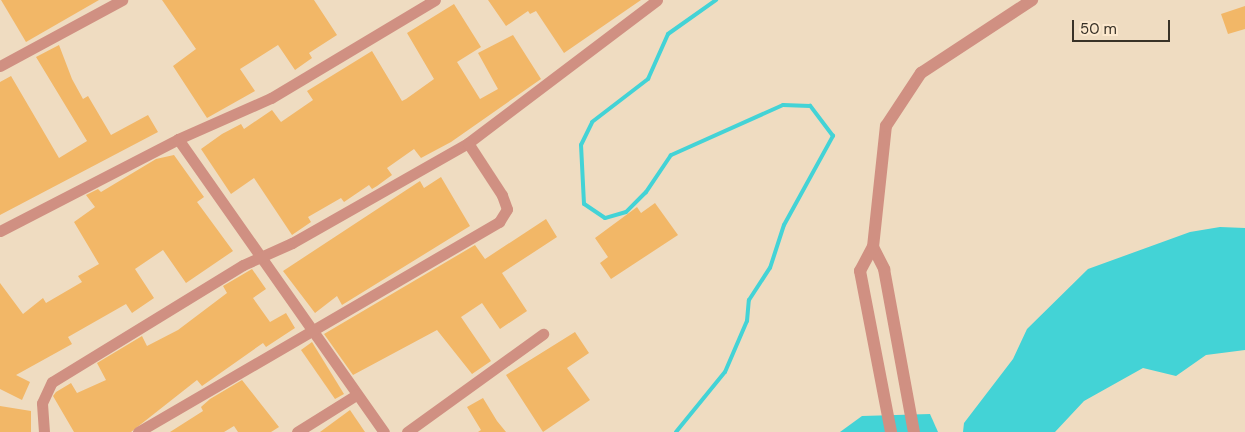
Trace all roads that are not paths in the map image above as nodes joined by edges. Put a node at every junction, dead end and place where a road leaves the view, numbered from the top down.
1 (122, 0) edge
2 (435, 0) edge
3 (657, 0) edge
4 (1032, 0) edge
5 (0, 66) edge
6 (178, 139) junction
7 (468, 143) junction
8 (0, 231) edge
9 (873, 246) junction
10 (263, 254) junction
11 (312, 331) junction
12 (543, 334) dead end
13 (356, 394) junction
14 (44, 432) edge
15 (138, 432) edge
16 (298, 432) edge
17 (384, 432) edge
18 (407, 432) edge
19 (891, 432) edge
20 (914, 432) edge

1 - 5 street
2 - 6 street
3 - 7 street
4 - 9 street
6 - 8 street
6 - 10 street
7 - 10 street
7 - 11 street
9 - 19 street
9 - 20 street
10 - 11 street
10 - 14 street
11 - 13 street
11 - 15 street
12 - 18 street
13 - 16 street
13 - 17 street

